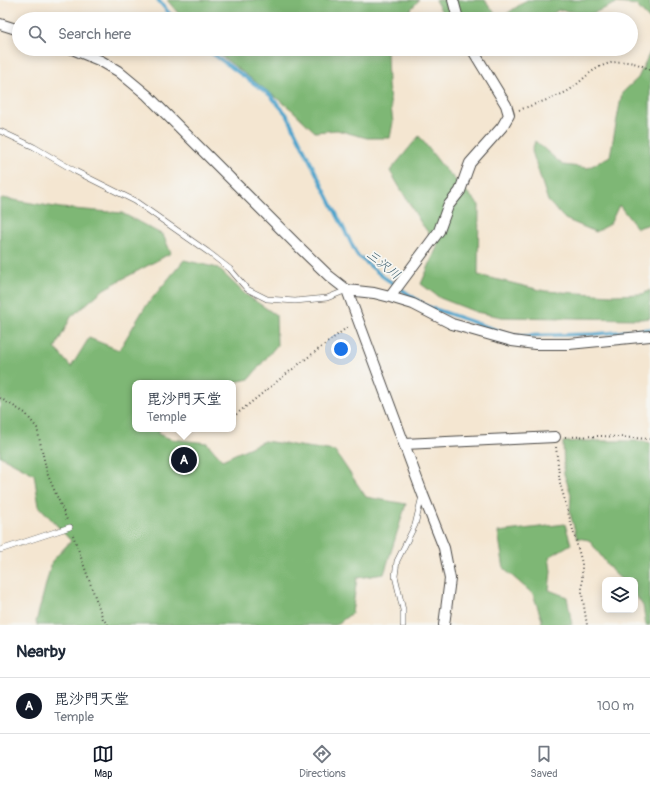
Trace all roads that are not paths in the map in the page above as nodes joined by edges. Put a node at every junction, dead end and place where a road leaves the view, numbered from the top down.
1 (453, 0) edge
2 (456, 12) edge
3 (0, 24) edge
4 (12, 28) edge
5 (88, 56) edge
6 (476, 56) edge
7 (0, 131) edge
8 (348, 290) junction
9 (390, 297) junction
10 (650, 336) edge
11 (555, 437) road end
12 (404, 444) junction
13 (423, 495) junction
14 (70, 526) road end
15 (0, 550) edge
16 (403, 625) edge
17 (444, 625) edge

1 - 2 street
3 - 4 street
5 - 8 street
6 - 9 street
7 - 8 lane
8 - 9 street
8 - 12 street
9 - 10 street
11 - 12 street
12 - 13 street
13 - 16 lane
13 - 17 street
14 - 15 lane

